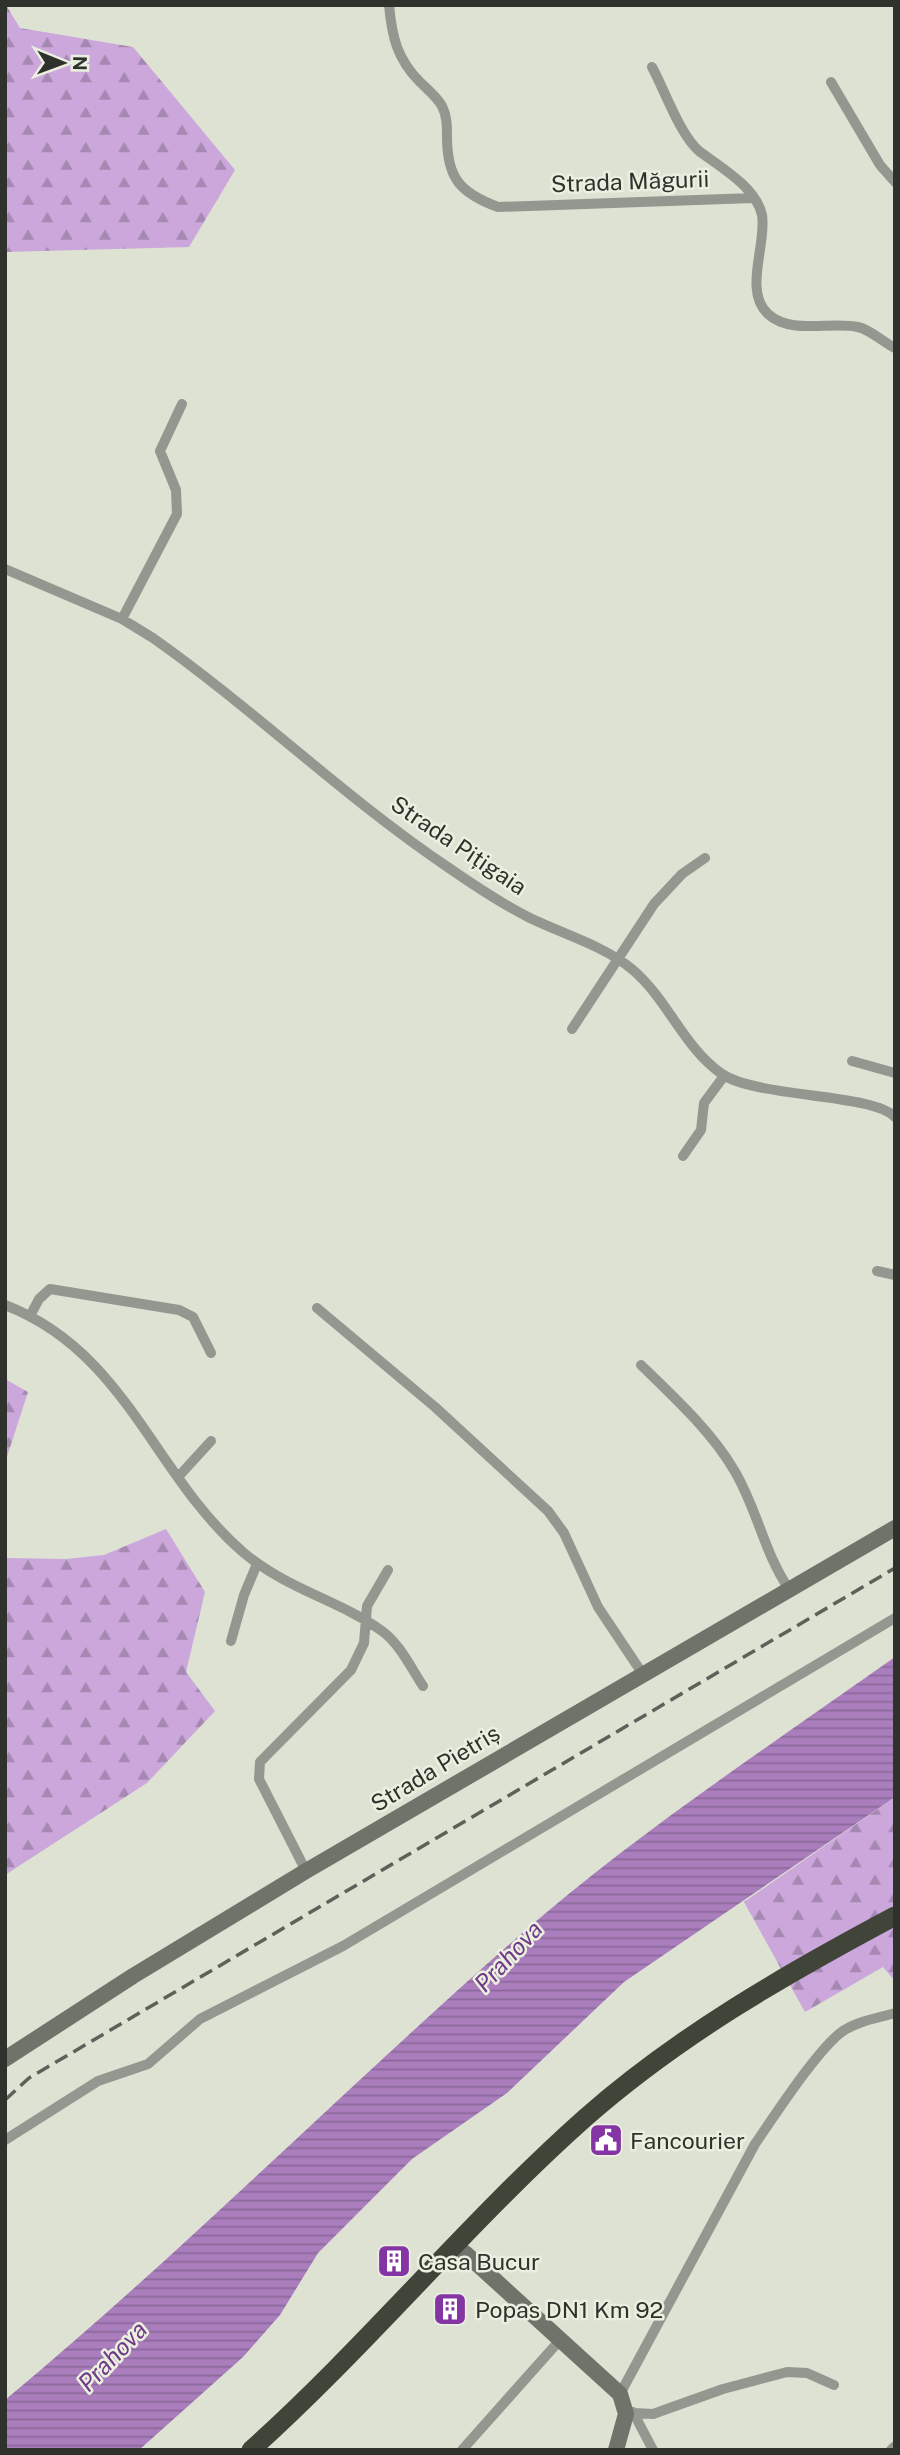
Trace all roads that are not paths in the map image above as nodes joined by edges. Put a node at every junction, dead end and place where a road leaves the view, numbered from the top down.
1 (389, 5) edge
2 (652, 66) dead end
3 (831, 82) dead end
4 (895, 182) edge
5 (753, 198) junction
6 (895, 348) edge
7 (182, 404) dead end
8 (5, 569) edge
9 (122, 619) junction
10 (705, 858) dead end
11 (619, 961) junction
12 (572, 1029) dead end
13 (852, 1061) dead end
14 (895, 1073) edge
15 (724, 1076) junction
16 (894, 1114) edge
17 (683, 1156) dead end
18 (877, 1270) dead end
19 (895, 1275) edge
20 (5, 1305) edge
21 (317, 1308) dead end
22 (30, 1316) junction
23 (211, 1353) dead end
24 (641, 1365) dead end
25 (211, 1441) dead end
26 (179, 1476) junction
27 (895, 1528) edge
28 (257, 1564) junction
29 (388, 1570) dead end
30 (789, 1589) junction
31 (895, 1618) edge
32 (366, 1622) junction
33 (231, 1641) dead end
34 (642, 1673) junction
35 (423, 1686) dead end
36 (306, 1871) junction
37 (895, 1916) edge
38 (895, 1931) edge
39 (895, 2013) edge
40 (5, 2059) edge
41 (5, 2140) edge
42 (465, 2253) junction
43 (560, 2340) junction
44 (834, 2385) dead end
45 (626, 2404) junction
46 (251, 2450) edge
47 (270, 2450) edge
48 (462, 2450) edge
49 (616, 2450) edge
50 (653, 2450) edge

1 - 5 street, Strada Măgurii
2 - 5 street
3 - 4 street
5 - 6 street
7 - 9 street
8 - 9 street, Strada Pițigaia
9 - 11 street, Strada Pițigaia
10 - 11 street
11 - 12 street
11 - 15 street, Strada Pițigaia
13 - 14 street
15 - 16 street, Strada Pițigaia
15 - 17 street
18 - 19 street
20 - 22 street
21 - 34 street
22 - 23 street
22 - 26 street
24 - 30 street
25 - 26 street
26 - 28 street
27 - 30 main road, Strada Pietriș
28 - 32 street
28 - 33 street
29 - 32 street
30 - 34 main road, Strada Pietriș
31 - 41 street
32 - 35 street
32 - 36 street
34 - 36 main road, Strada Pietriș
36 - 40 main road, Strada Pietriș
37 - 46 highway
38 - 42 highway
39 - 45 street
42 - 43 main road
42 - 47 highway
43 - 45 main road
43 - 48 street
44 - 45 street
45 - 49 main road
45 - 50 street

